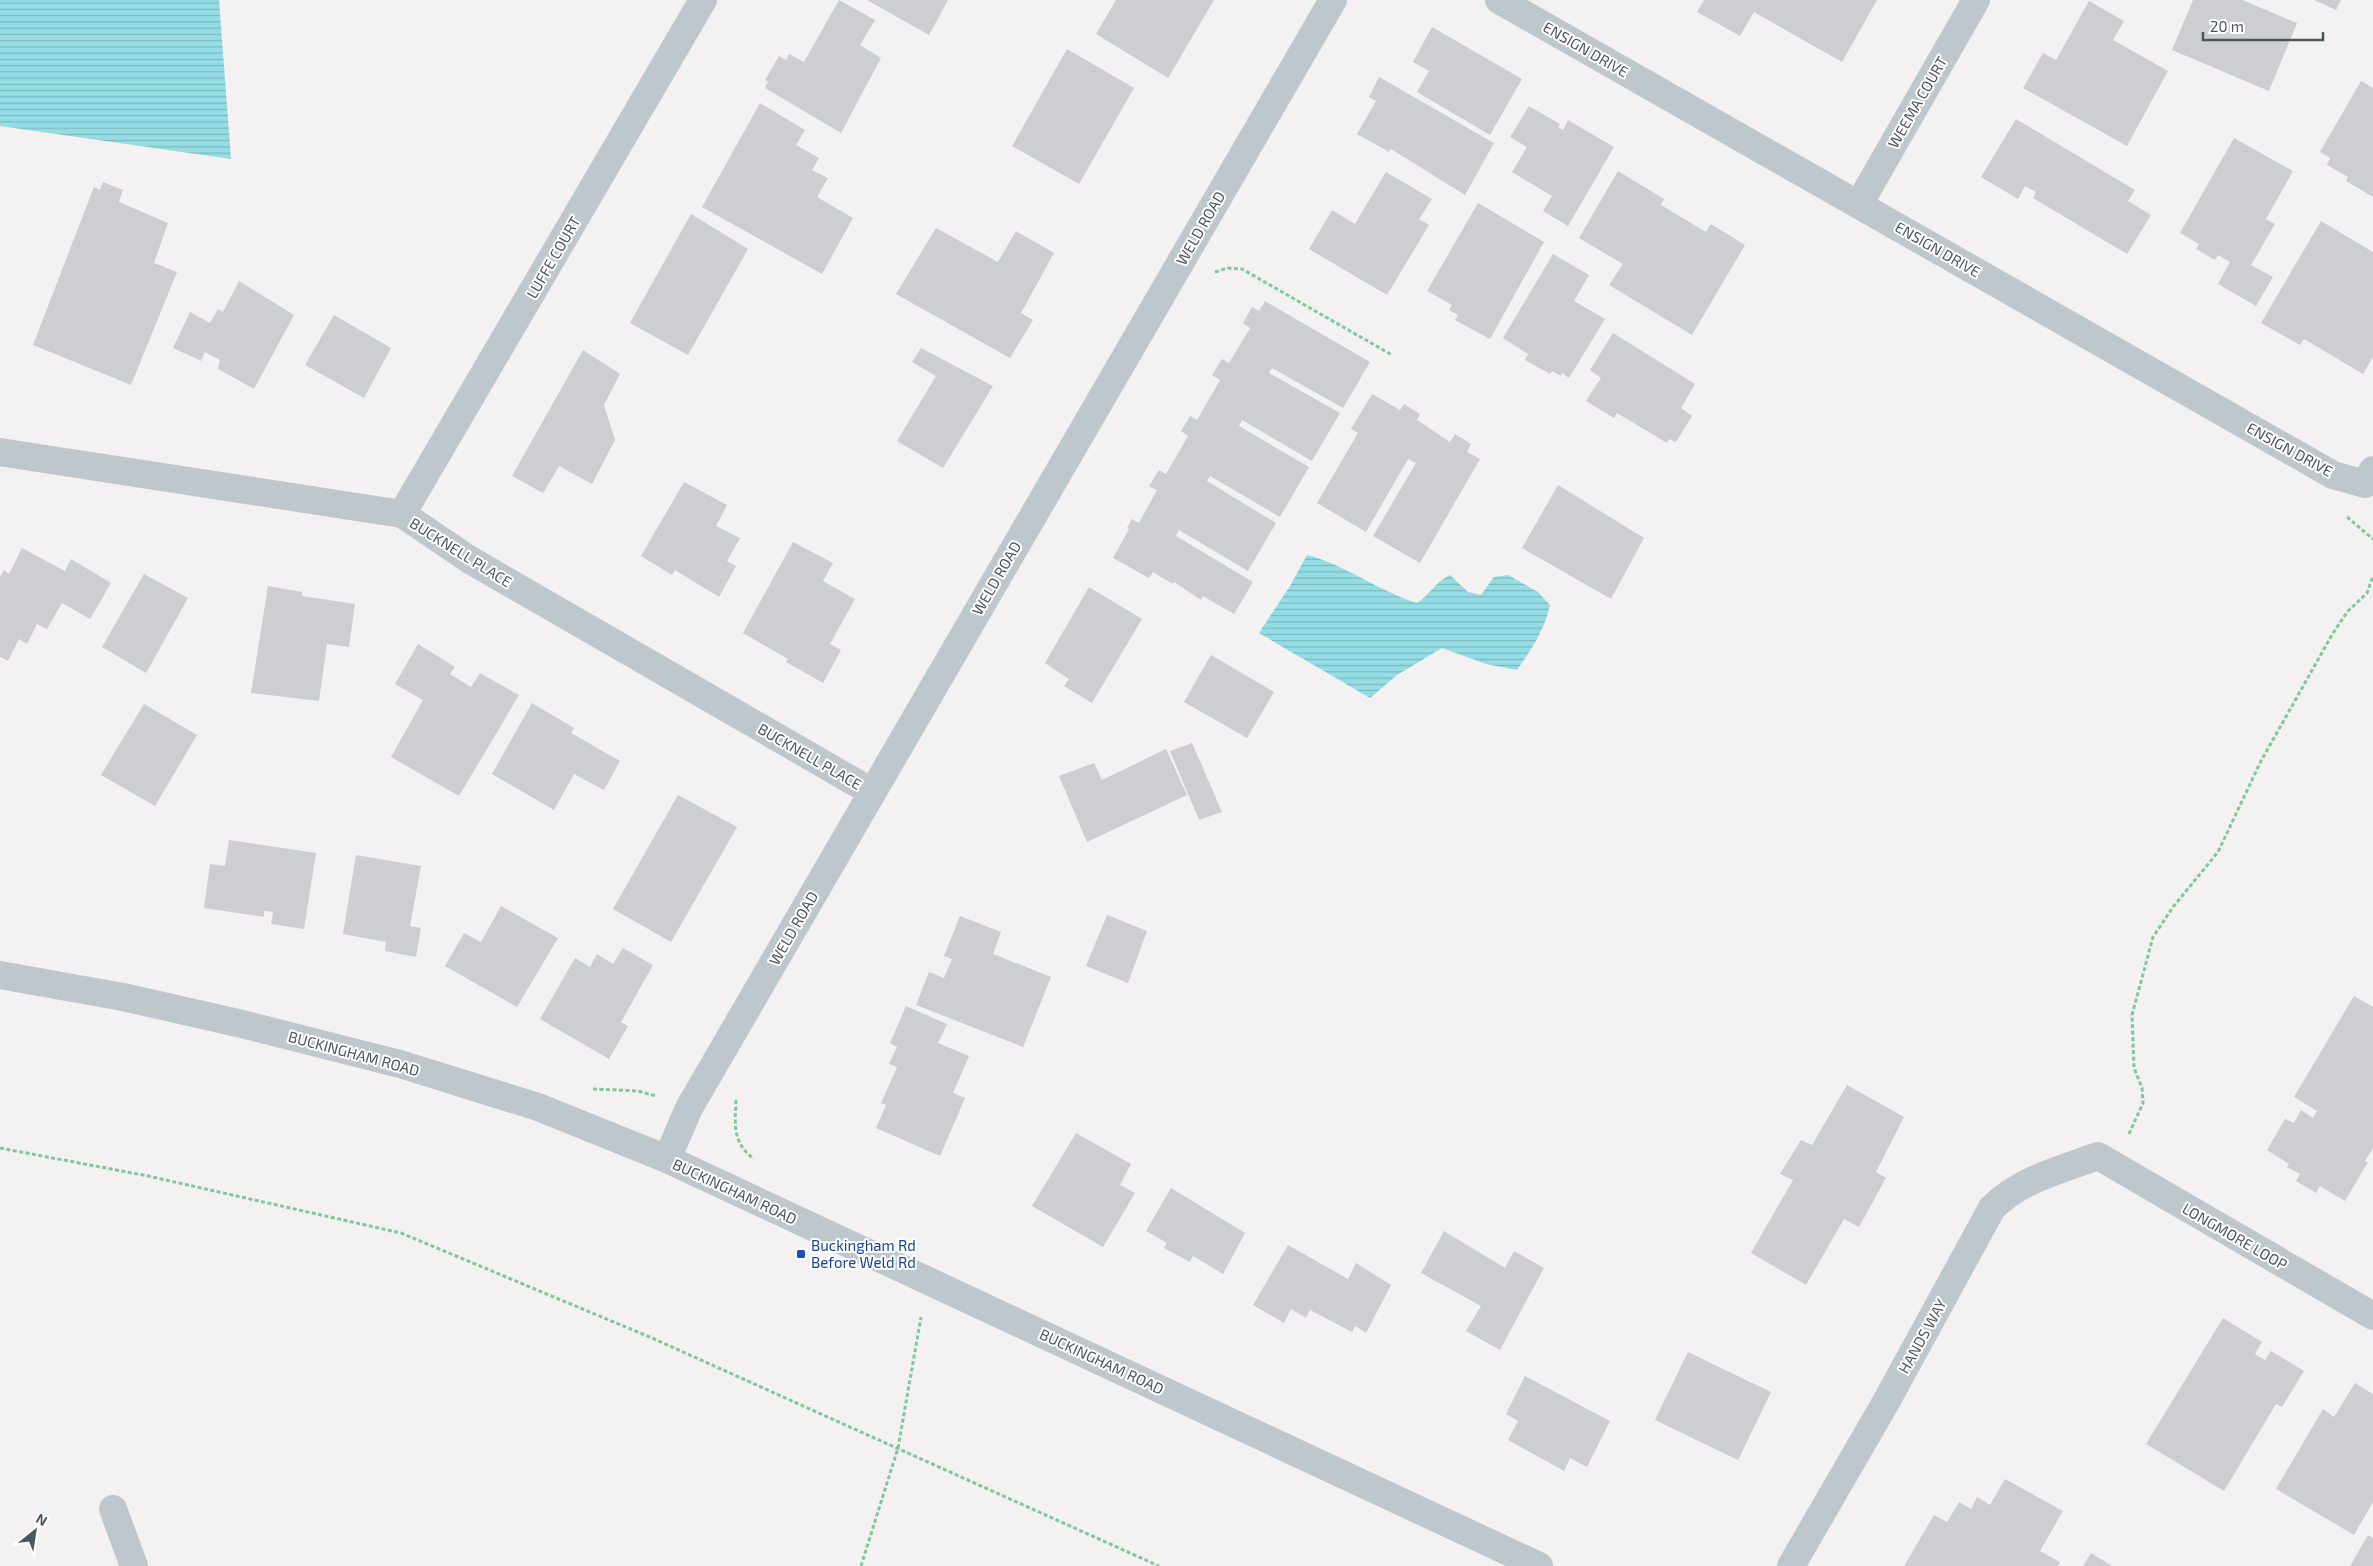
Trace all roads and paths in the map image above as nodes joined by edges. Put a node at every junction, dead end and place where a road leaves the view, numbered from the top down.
1 (704, 0) edge
2 (1333, 0) edge
3 (1499, 0) edge
4 (1976, 0) edge
5 (1858, 204) junction
6 (1208, 276) dead end
7 (1392, 356) dead end
8 (0, 452) edge
9 (2370, 483) edge
10 (402, 514) junction
11 (2373, 576) edge
12 (872, 792) junction
13 (0, 975) edge
14 (736, 1099) dead end
15 (0, 1148) edge
16 (2098, 1156) junction
17 (667, 1159) junction
18 (756, 1160) dead end
19 (928, 1280) junction
20 (2373, 1316) edge
21 (898, 1448) junction
22 (113, 1509) dead end
23 (134, 1566) edge
24 (861, 1566) edge
25 (1160, 1566) edge
26 (1539, 1566) edge
27 (1791, 1566) edge

1 - 10 street, LUFFE COURT
2 - 12 street, WELD ROAD
3 - 5 street, ENSIGN DRIVE
4 - 5 street, WEEMA COURT
5 - 9 street, ENSIGN DRIVE
6 - 7 path
8 - 10 street, BUCKNELL PLACE
10 - 12 street, BUCKNELL PLACE
11 - 16 path
12 - 17 street, WELD ROAD
13 - 17 street, BUCKINGHAM ROAD
14 - 18 path
15 - 21 path
16 - 20 street, LONGMORE LOOP
16 - 27 street, HANDS WAY
17 - 19 street, BUCKINGHAM ROAD
19 - 21 path
19 - 26 street, BUCKINGHAM ROAD
21 - 24 path
21 - 25 path
22 - 23 street

